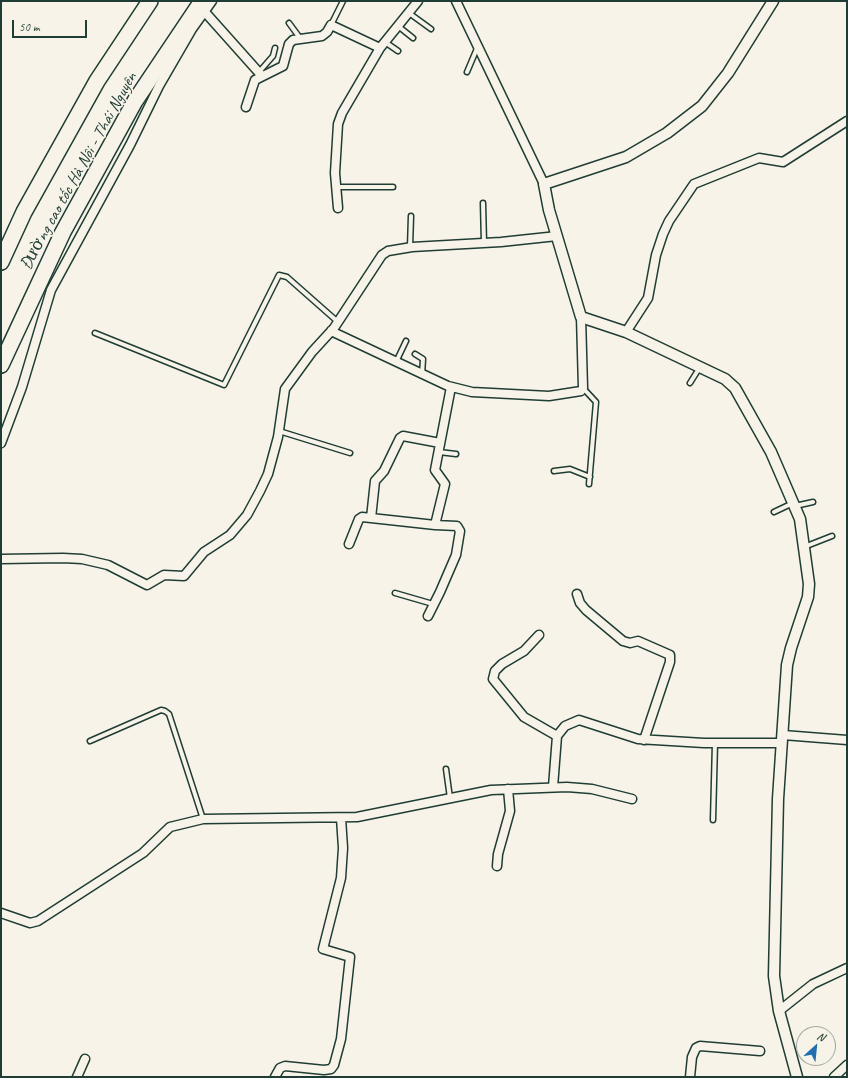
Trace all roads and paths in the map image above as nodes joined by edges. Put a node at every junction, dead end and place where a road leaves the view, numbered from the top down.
1 (150, 1) edge
2 (212, 1) edge
3 (343, 1) edge
4 (418, 1) edge
5 (456, 1) edge
6 (773, 1) edge
7 (203, 6) edge
8 (409, 12) junction
9 (289, 23) dead end
10 (331, 25) junction
11 (398, 26) junction
12 (431, 28) dead end
13 (300, 38) junction
14 (414, 38) dead end
15 (382, 45) junction
16 (478, 46) junction
17 (275, 48) dead end
18 (398, 51) dead end
19 (467, 72) dead end
20 (260, 74) junction
21 (246, 107) dead end
22 (847, 121) edge
23 (544, 184) junction
24 (336, 187) junction
25 (393, 187) dead end
26 (482, 203) dead end
27 (338, 208) dead end
28 (412, 216) dead end
29 (557, 236) junction
30 (484, 243) junction
31 (410, 247) junction
32 (1, 262) edge
33 (580, 317) junction
34 (338, 322) junction
35 (331, 331) junction
36 (626, 332) junction
37 (95, 333) dead end
38 (406, 341) dead end
39 (415, 354) dead end
40 (396, 363) junction
41 (1, 365) edge
42 (700, 367) junction
43 (422, 375) junction
44 (690, 383) dead end
45 (451, 387) junction
46 (583, 388) junction
47 (279, 431) junction
48 (1, 443) edge
49 (440, 443) junction
50 (438, 451) junction
51 (350, 453) dead end
52 (456, 454) dead end
53 (554, 471) dead end
54 (590, 477) junction
55 (589, 484) dead end
56 (813, 502) dead end
57 (794, 504) junction
58 (774, 512) dead end
59 (371, 518) junction
60 (435, 525) junction
61 (832, 536) dead end
62 (350, 544) dead end
63 (804, 548) junction
64 (1, 559) edge
65 (395, 594) dead end
66 (577, 594) dead end
67 (434, 604) junction
68 (428, 616) dead end
69 (539, 635) dead end
70 (557, 736) junction
71 (782, 739) junction
72 (644, 740) junction
73 (847, 740) edge
74 (90, 741) dead end
75 (715, 743) junction
76 (446, 769) dead end
77 (553, 787) junction
78 (508, 790) junction
79 (450, 798) junction
80 (632, 799) dead end
81 (341, 818) junction
82 (204, 819) junction
83 (713, 820) dead end
84 (497, 866) dead end
85 (1, 913) edge
86 (847, 968) edge
87 (779, 1011) junction
88 (760, 1051) dead end
89 (85, 1059) dead end
90 (847, 1065) edge
91 (324, 1074) edge
92 (77, 1077) edge
93 (274, 1077) edge
94 (690, 1077) edge
95 (797, 1077) edge
96 (834, 1077) edge

1 - 32 highway, Đường cao tốc Hà Nội - Thái Nguyên
2 - 7 street
3 - 10 lane
4 - 8 street
5 - 16 street
6 - 23 street
7 - 20 street
7 - 41 highway, Đường cao tốc Hà Nội - Thái Nguyên
7 - 48 street
8 - 11 street
8 - 12 lane
9 - 13 lane
10 - 13 street
10 - 15 street
11 - 14 lane
11 - 15 street
13 - 20 street
15 - 18 lane
15 - 24 street
16 - 19 lane
16 - 23 street
17 - 20 lane
20 - 21 street
22 - 36 street
23 - 29 street
24 - 25 lane
24 - 27 street
26 - 30 lane
28 - 31 lane
29 - 30 street
29 - 33 street
30 - 31 street
31 - 34 street
33 - 36 street
33 - 46 street
34 - 35 street
34 - 37 lane
35 - 40 street
35 - 47 street
36 - 42 street
38 - 40 lane
39 - 43 lane
40 - 43 street
42 - 44 lane
42 - 57 street
43 - 45 street
45 - 46 street
45 - 49 street
46 - 54 lane
47 - 51 lane
47 - 64 street
49 - 50 street
49 - 59 street
50 - 52 lane
50 - 60 street
53 - 54 lane
54 - 55 lane
56 - 57 lane
57 - 58 lane
57 - 63 street
59 - 60 street
59 - 62 street
60 - 67 street
61 - 63 lane
63 - 71 street
65 - 67 lane
66 - 72 street
67 - 68 street
69 - 70 street
70 - 72 street
70 - 77 street
71 - 73 street
71 - 75 street
71 - 87 street
72 - 75 street
74 - 82 lane
75 - 83 lane
76 - 79 lane
77 - 78 street
77 - 80 street
78 - 79 street
78 - 84 street
79 - 81 street
81 - 82 street
81 - 91 street
82 - 85 street
86 - 87 street
87 - 95 street
88 - 94 street
89 - 92 street
90 - 96 street
91 - 93 street

